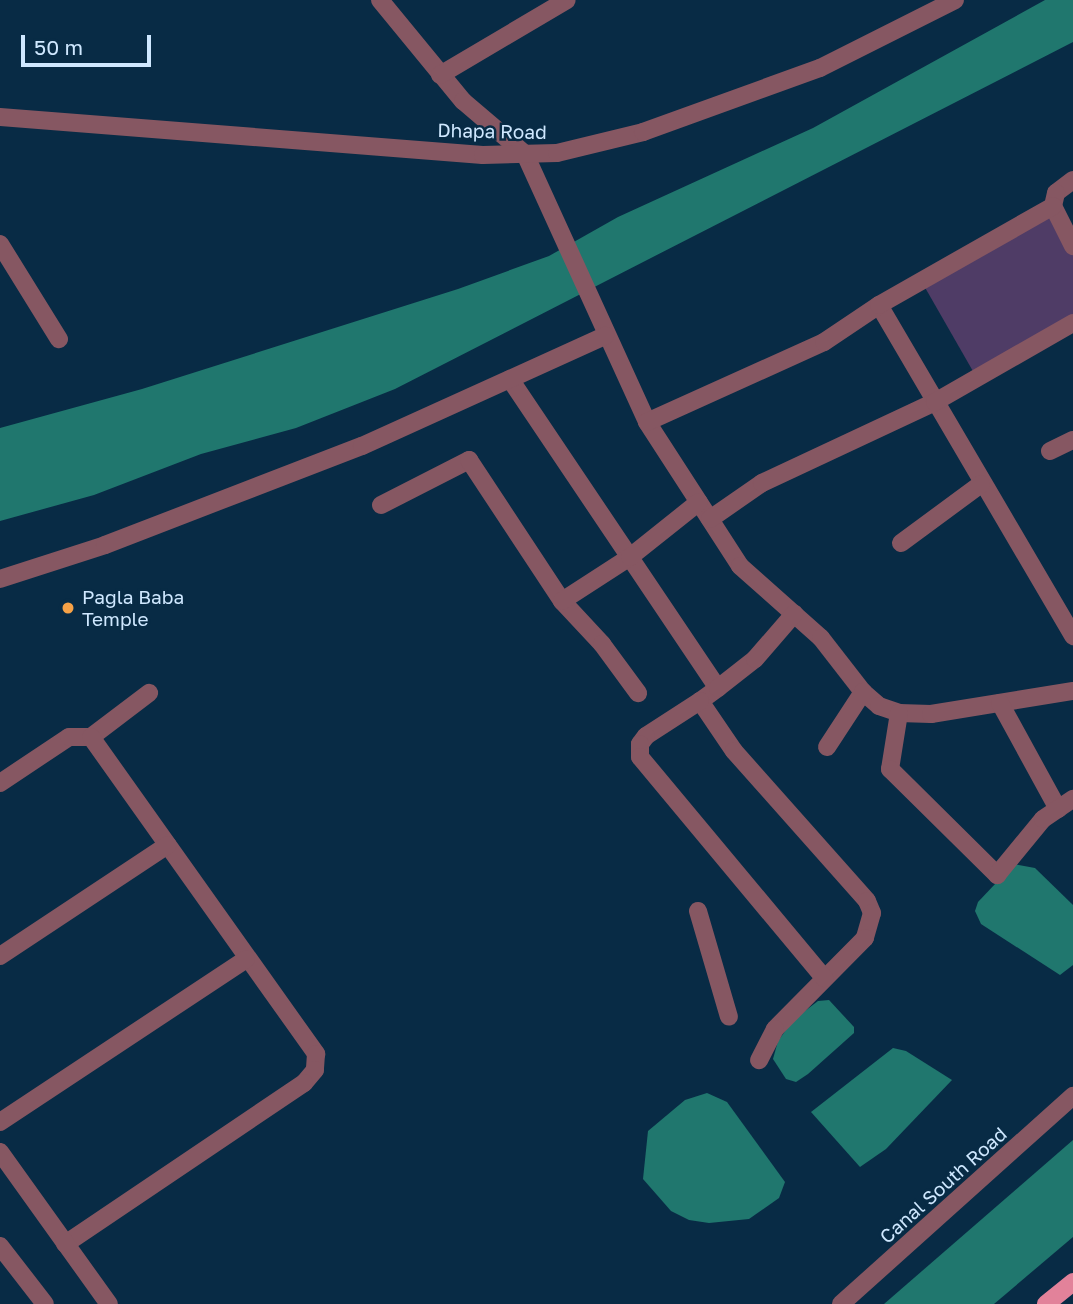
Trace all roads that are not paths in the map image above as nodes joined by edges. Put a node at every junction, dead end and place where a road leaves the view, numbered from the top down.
1 (380, 0) edge
2 (567, 0) edge
3 (955, 0) edge
4 (440, 75) junction
5 (0, 117) edge
6 (525, 154) junction
7 (1073, 180) edge
8 (1053, 206) junction
9 (0, 244) edge
10 (1073, 246) edge
11 (879, 305) junction
12 (1073, 323) edge
13 (605, 336) junction
14 (59, 340) dead end
15 (510, 379) junction
16 (935, 402) junction
17 (647, 422) junction
18 (1073, 440) edge
19 (1050, 451) dead end
20 (981, 484) junction
21 (699, 502) junction
22 (382, 505) dead end
23 (710, 519) junction
24 (901, 543) dead end
25 (630, 556) junction
26 (0, 579) edge
27 (562, 601) junction
28 (794, 614) junction
29 (1073, 636) edge
30 (718, 688) junction
31 (1073, 691) edge
32 (863, 692) junction
33 (149, 693) dead end
34 (638, 693) dead end
35 (699, 701) junction
36 (1000, 703) junction
37 (899, 713) junction
38 (91, 737) junction
39 (827, 747) dead end
40 (0, 783) edge
41 (1066, 804) edge
42 (167, 845) junction
43 (698, 911) dead end
44 (0, 956) edge
45 (246, 958) junction
46 (824, 978) junction
47 (729, 1017) dead end
48 (759, 1060) dead end
49 (1073, 1096) edge
50 (0, 1122) edge
51 (0, 1152) edge
52 (65, 1244) junction
53 (0, 1246) edge
54 (1073, 1282) edge
55 (45, 1304) edge
56 (109, 1304) edge
57 (841, 1304) edge
58 (1046, 1304) edge

1 - 4 street
2 - 4 street
3 - 6 street, Dhapa Road
4 - 6 street
5 - 6 street, Dhapa Road
6 - 13 street
7 - 8 street
8 - 10 street
8 - 11 street
9 - 14 street
11 - 16 street
11 - 17 street
12 - 16 street
13 - 15 street
13 - 17 street
15 - 25 street
15 - 26 street
16 - 20 street
16 - 23 street
17 - 21 street
18 - 19 street
20 - 24 street
20 - 29 street
21 - 23 street
21 - 25 street
22 - 27 street
23 - 28 street
25 - 27 street
25 - 30 street
27 - 34 street
28 - 30 street
28 - 32 street
30 - 35 street
31 - 36 street
32 - 37 street
32 - 39 street
33 - 38 street
35 - 46 street
35 - 46 street
36 - 37 street
36 - 41 street
37 - 41 street
38 - 40 street
38 - 42 street
42 - 44 street
42 - 45 street
43 - 47 street
45 - 50 street
45 - 52 street
46 - 48 street
49 - 57 street, Canal South Road
51 - 52 street
52 - 56 street
53 - 55 street
54 - 58 main road

